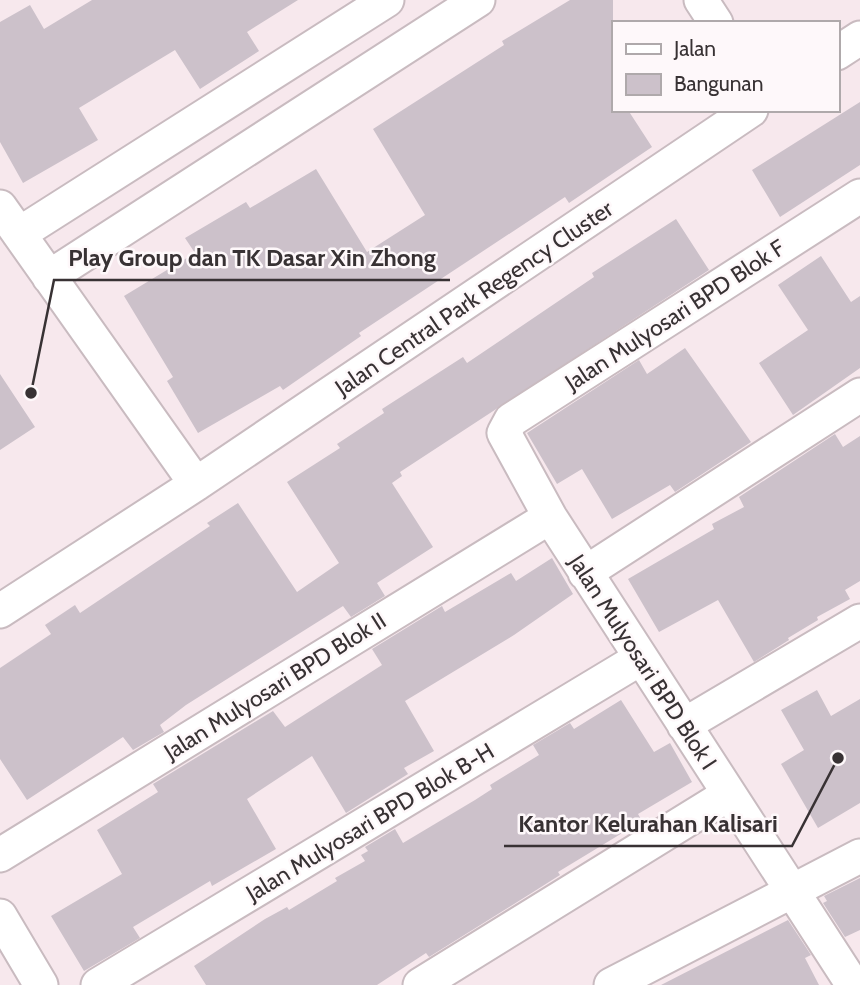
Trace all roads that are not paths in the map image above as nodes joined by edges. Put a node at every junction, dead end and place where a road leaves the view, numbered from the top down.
1 (387, 0) edge
2 (478, 0) edge
3 (701, 0) edge
4 (715, 21) edge
5 (860, 38) edge
6 (839, 52) edge
7 (748, 112) edge
8 (860, 197) edge
9 (0, 207) edge
10 (19, 234) junction
11 (49, 276) junction
12 (860, 395) edge
13 (507, 442) joint
14 (196, 484) junction
15 (550, 517) junction
16 (585, 573) junction
17 (0, 611) edge
18 (860, 621) edge
19 (641, 658) junction
20 (684, 725) junction
21 (729, 794) junction
22 (0, 855) edge
23 (860, 856) edge
24 (793, 891) junction
25 (0, 916) edge
26 (41, 985) edge
27 (98, 985) edge
28 (420, 985) edge
29 (611, 985) edge
30 (853, 985) edge

1 - 10 street
2 - 11 street
3 - 4 street
5 - 6 street
7 - 14 street, Jalan Central Park Regency Cluster
8 - 13 street, Jalan Mulyosari BPD Blok F
9 - 10 street
10 - 11 street
11 - 14 street
12 - 16 street
13 - 15 street, Jalan Mulyosari BPD Blok I
14 - 17 street, Jalan Central Park Regency Cluster
15 - 16 street, Jalan Mulyosari BPD Blok I
15 - 22 street, Jalan Mulyosari BPD Blok II
16 - 19 street, Jalan Mulyosari BPD Blok I
18 - 20 street
19 - 20 street, Jalan Mulyosari BPD Blok I
19 - 27 street, Jalan Mulyosari BPD Blok B-H
20 - 21 street, Jalan Mulyosari BPD Blok I
21 - 24 street, Jalan Mulyosari BPD Blok I
21 - 28 street
23 - 24 street
24 - 29 street
24 - 30 street, Jalan Mulyosari BPD Blok I
25 - 26 street

